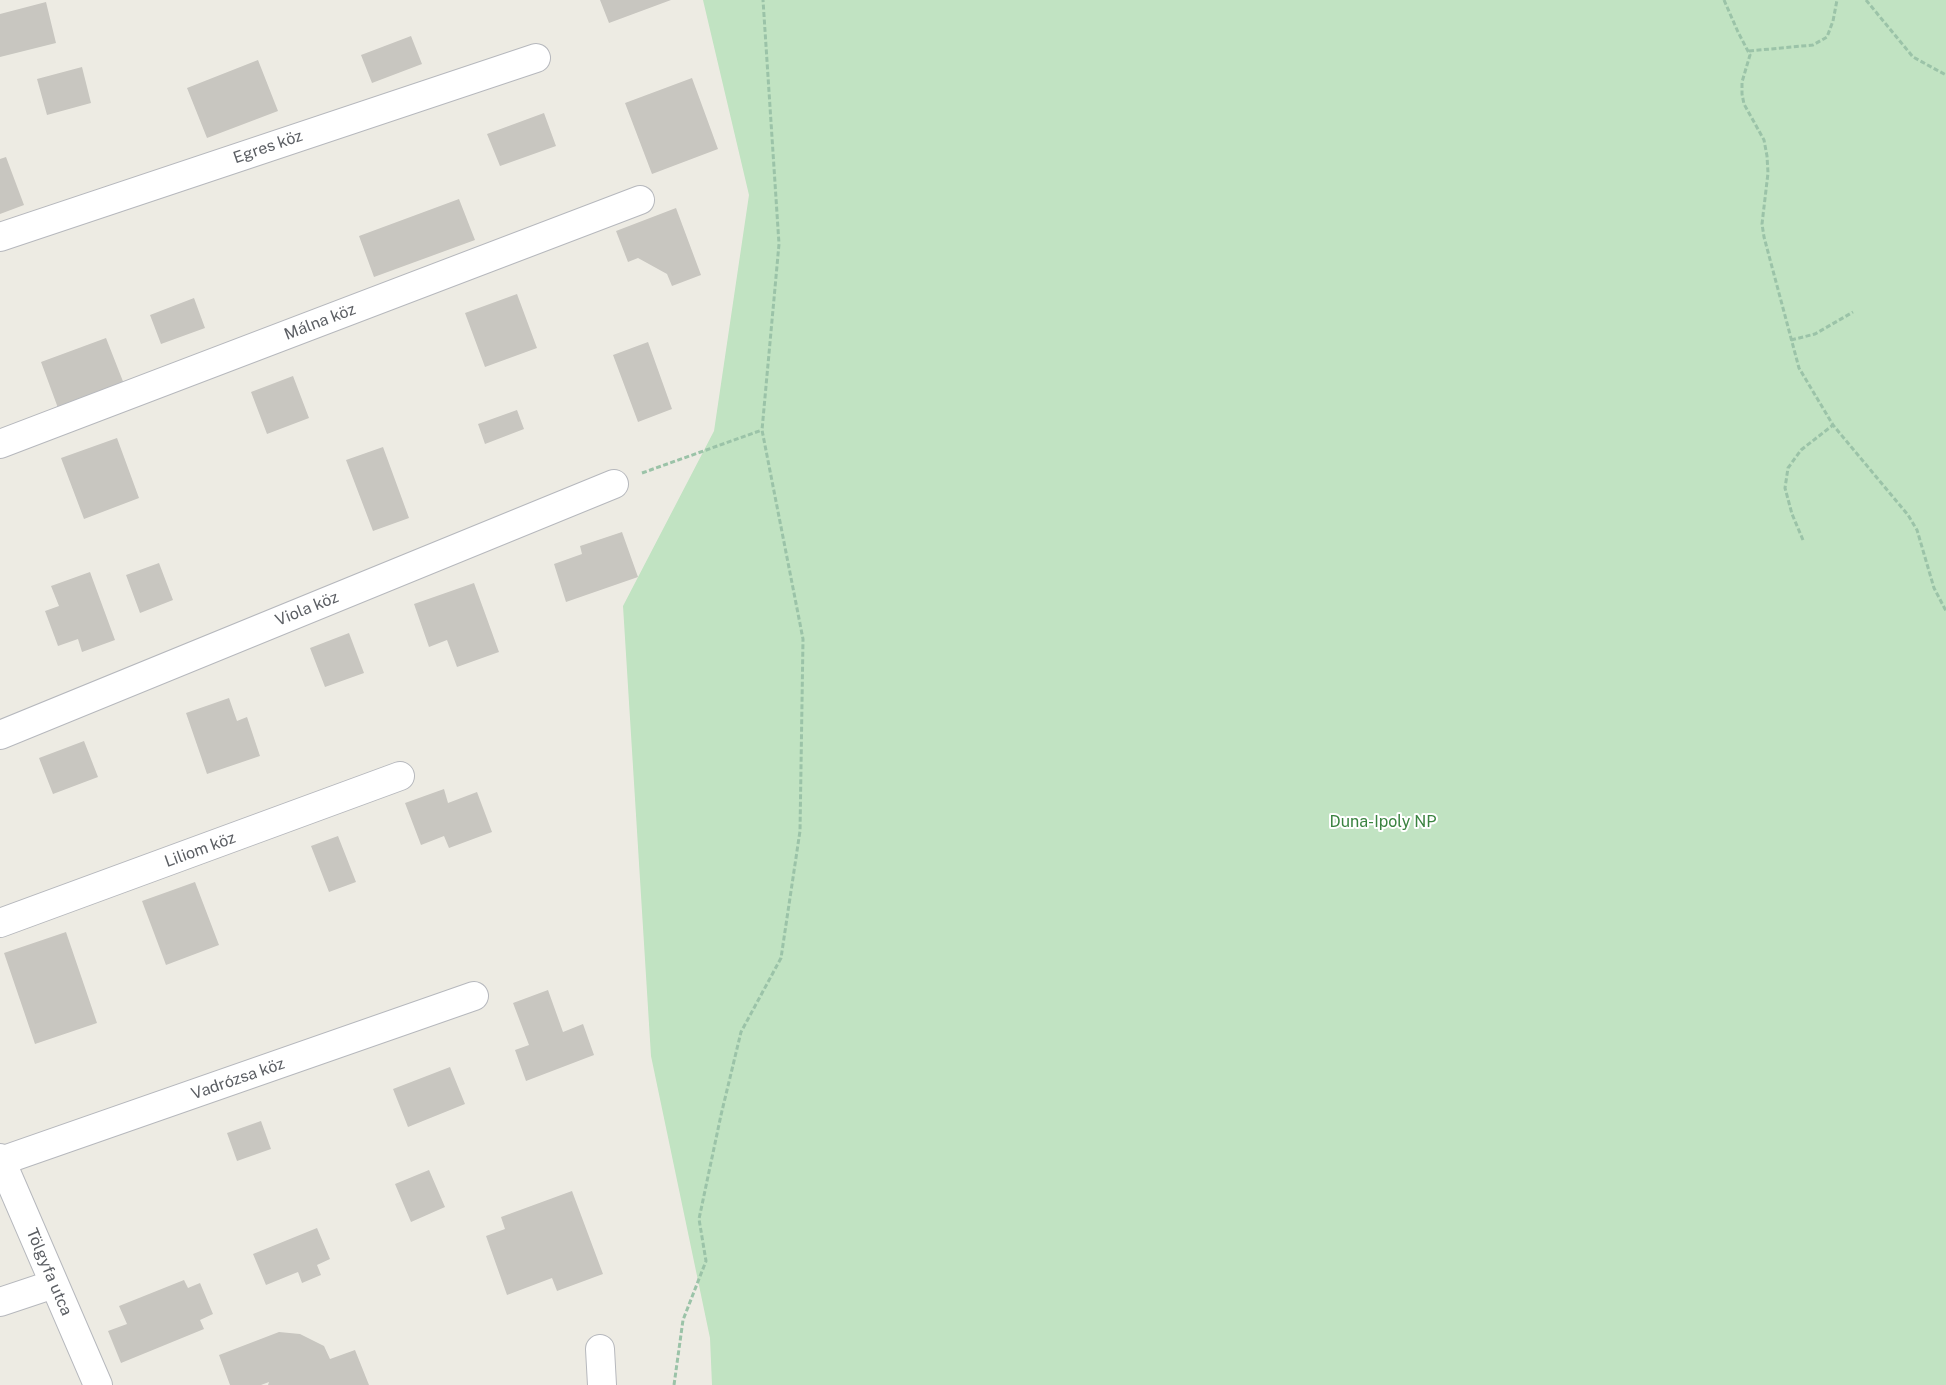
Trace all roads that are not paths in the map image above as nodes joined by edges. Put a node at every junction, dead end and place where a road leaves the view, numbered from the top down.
1 (536, 58) dead end
2 (640, 200) dead end
3 (0, 237) edge
4 (0, 444) edge
5 (614, 484) road end
6 (0, 735) edge
7 (400, 776) dead end
8 (0, 923) edge
9 (474, 996) dead end
10 (1, 1160) edge
11 (54, 1284) junction
12 (0, 1302) edge
13 (600, 1349) dead end
14 (98, 1385) edge
15 (602, 1385) edge

1 - 3 street, Egres köz
2 - 4 street, Málna köz
5 - 6 street, Viola köz
7 - 8 street, Liliom köz
9 - 10 street, Vadrózsa köz
10 - 11 street, Tölgyfa utca
11 - 12 street
11 - 14 street, Tölgyfa utca
13 - 15 street

